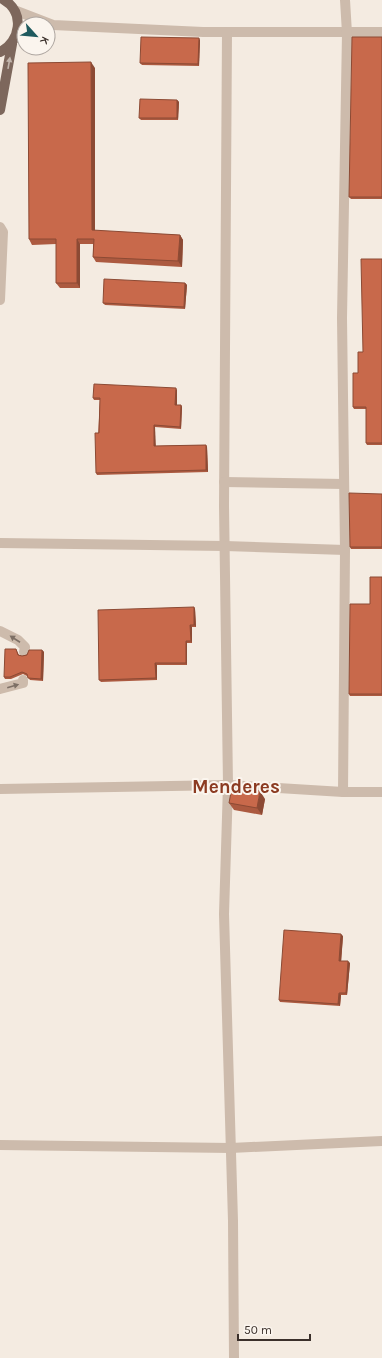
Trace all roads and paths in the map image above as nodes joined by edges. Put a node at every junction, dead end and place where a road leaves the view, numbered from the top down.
1 (4, 0) edge
2 (345, 0) edge
3 (14, 6) edge
4 (16, 16) edge
5 (32, 16) edge
6 (56, 26) edge
7 (227, 32) junction
8 (347, 32) junction
9 (382, 32) edge
10 (16, 40) edge
11 (16, 43) edge
12 (0, 52) edge
13 (0, 110) edge
14 (0, 227) edge
15 (0, 300) edge
16 (224, 482) junction
17 (344, 484) junction
18 (0, 543) edge
19 (225, 546) junction
20 (345, 550) junction
21 (0, 631) edge
22 (24, 652) dead end
23 (23, 680) dead end
24 (0, 689) edge
25 (228, 785) junction
26 (0, 789) edge
27 (343, 792) junction
28 (382, 792) edge
29 (382, 1141) edge
30 (0, 1145) edge
31 (231, 1148) junction
32 (234, 1358) edge

1 - 3 main road
2 - 8 street
3 - 4 main road
3 - 5 street
6 - 7 street
7 - 8 street
7 - 16 street
8 - 9 street
8 - 17 street
10 - 12 main road
13 -> 11 main road
14 - 15 street
16 - 17 street
16 - 19 street
17 - 20 street
18 - 19 street
19 - 20 street
19 - 25 street
20 - 27 street
22 -> 21 street
24 -> 23 street
25 - 26 street
25 - 27 street
25 - 31 street
27 - 28 street
29 - 31 street
30 - 31 street
31 - 32 street

